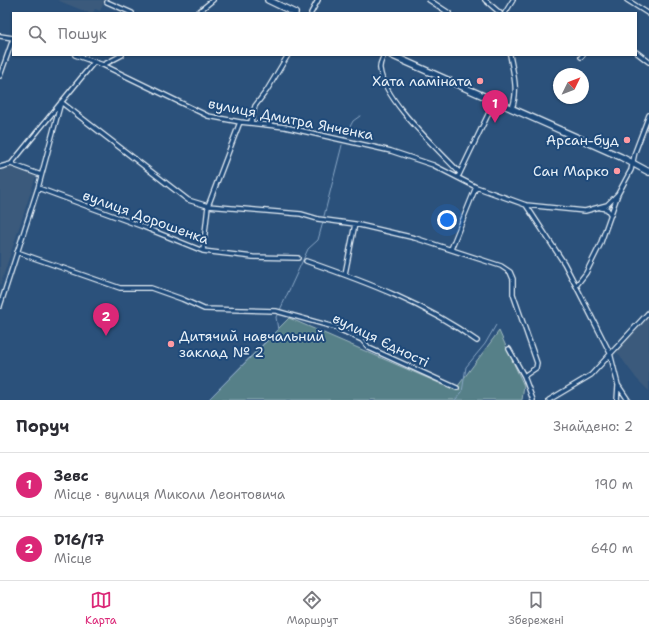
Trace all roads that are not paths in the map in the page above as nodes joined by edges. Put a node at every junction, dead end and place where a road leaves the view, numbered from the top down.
1 (214, 0) edge
2 (268, 0) edge
3 (318, 0) edge
4 (428, 0) edge
5 (485, 0) edge
6 (513, 0) edge
7 (627, 0) edge
8 (107, 2) dead end
9 (130, 12) edge
10 (198, 12) edge
11 (293, 12) edge
12 (312, 12) edge
13 (447, 12) edge
14 (499, 12) edge
15 (506, 12) edge
16 (649, 14) edge
17 (0, 36) edge
18 (12, 39) edge
19 (12, 42) edge
20 (637, 53) edge
21 (78, 56) edge
22 (120, 56) edge
23 (287, 56) edge
24 (384, 56) edge
25 (393, 56) edge
26 (510, 56) edge
27 (94, 62) junction
28 (649, 62) edge
29 (104, 65) junction
30 (0, 76) edge
31 (495, 100) junction
32 (62, 102) junction
33 (512, 108) junction
34 (649, 115) edge
35 (240, 122) junction
36 (251, 122) junction
37 (633, 163) junction
38 (11, 164) junction
39 (0, 167) edge
40 (649, 172) edge
41 (460, 173) junction
42 (41, 175) junction
43 (457, 178) junction
44 (476, 187) junction
45 (38, 188) junction
46 (618, 194) junction
47 (526, 205) junction
48 (208, 206) junction
49 (599, 208) junction
50 (611, 216) junction
51 (355, 224) junction
52 (451, 249) junction
53 (203, 251) junction
54 (17, 252) junction
55 (298, 258) dead end
56 (306, 261) dead end
57 (345, 274) junction
58 (576, 286) junction
59 (0, 306) edge
60 (649, 312) edge
61 (477, 341) dead end
62 (509, 349) dead end
63 (610, 354) junction
64 (524, 376) junction
65 (618, 385) junction
66 (457, 388) dead end
67 (533, 400) edge
68 (549, 400) edge
69 (617, 400) edge
70 (628, 400) edge

1 - 10 street
2 - 11 main road
3 - 12 street
4 - 13 street
5 - 14 street
6 - 15 street
7 - 16 street
8 - 9 street
17 - 18 street
19 - 30 street
20 - 28 street
21 - 27 street, вулиця Дмитра Янченка
22 - 29 street
23 - 36 street
24 - 41 street
25 - 31 main road
26 - 33 street
27 - 29 street, вулиця Дмитра Янченка
27 - 32 street
29 - 35 street, вулиця Дмитра Янченка
31 - 33 main road
31 - 41 street
32 - 38 street
32 - 42 street
32 - 48 street
33 - 37 main road
34 - 37 street
35 - 36 street, вулиця Дмитра Янченка
35 - 48 street
36 - 43 street, вулиця Дмитра Янченка
37 - 40 main road
37 - 46 street
38 - 39 street
38 - 42 street
41 - 43 street
42 - 45 street
43 - 44 street, вулиця Дмитра Янченка
44 - 47 street, вулиця Дмитра Янченка
44 - 52 street
45 - 53 street, вулиця Дорошенка
45 - 54 street
46 - 49 street, вулиця Дмитра Янченка
46 - 50 street
47 - 49 street, вулиця Дмитра Янченка
47 - 58 street
48 - 51 street
48 - 53 street
49 - 50 street
50 - 58 street
51 - 52 street
51 - 57 street
52 - 64 street
53 - 55 street, вулиця Дорошенка
54 - 59 street
54 - 66 street, вулиця Єдності
56 - 57 street
57 - 61 street
58 - 63 street
60 - 63 street
62 - 64 street
63 - 65 street
63 - 68 street
64 - 67 street
65 - 69 street
65 - 70 street

